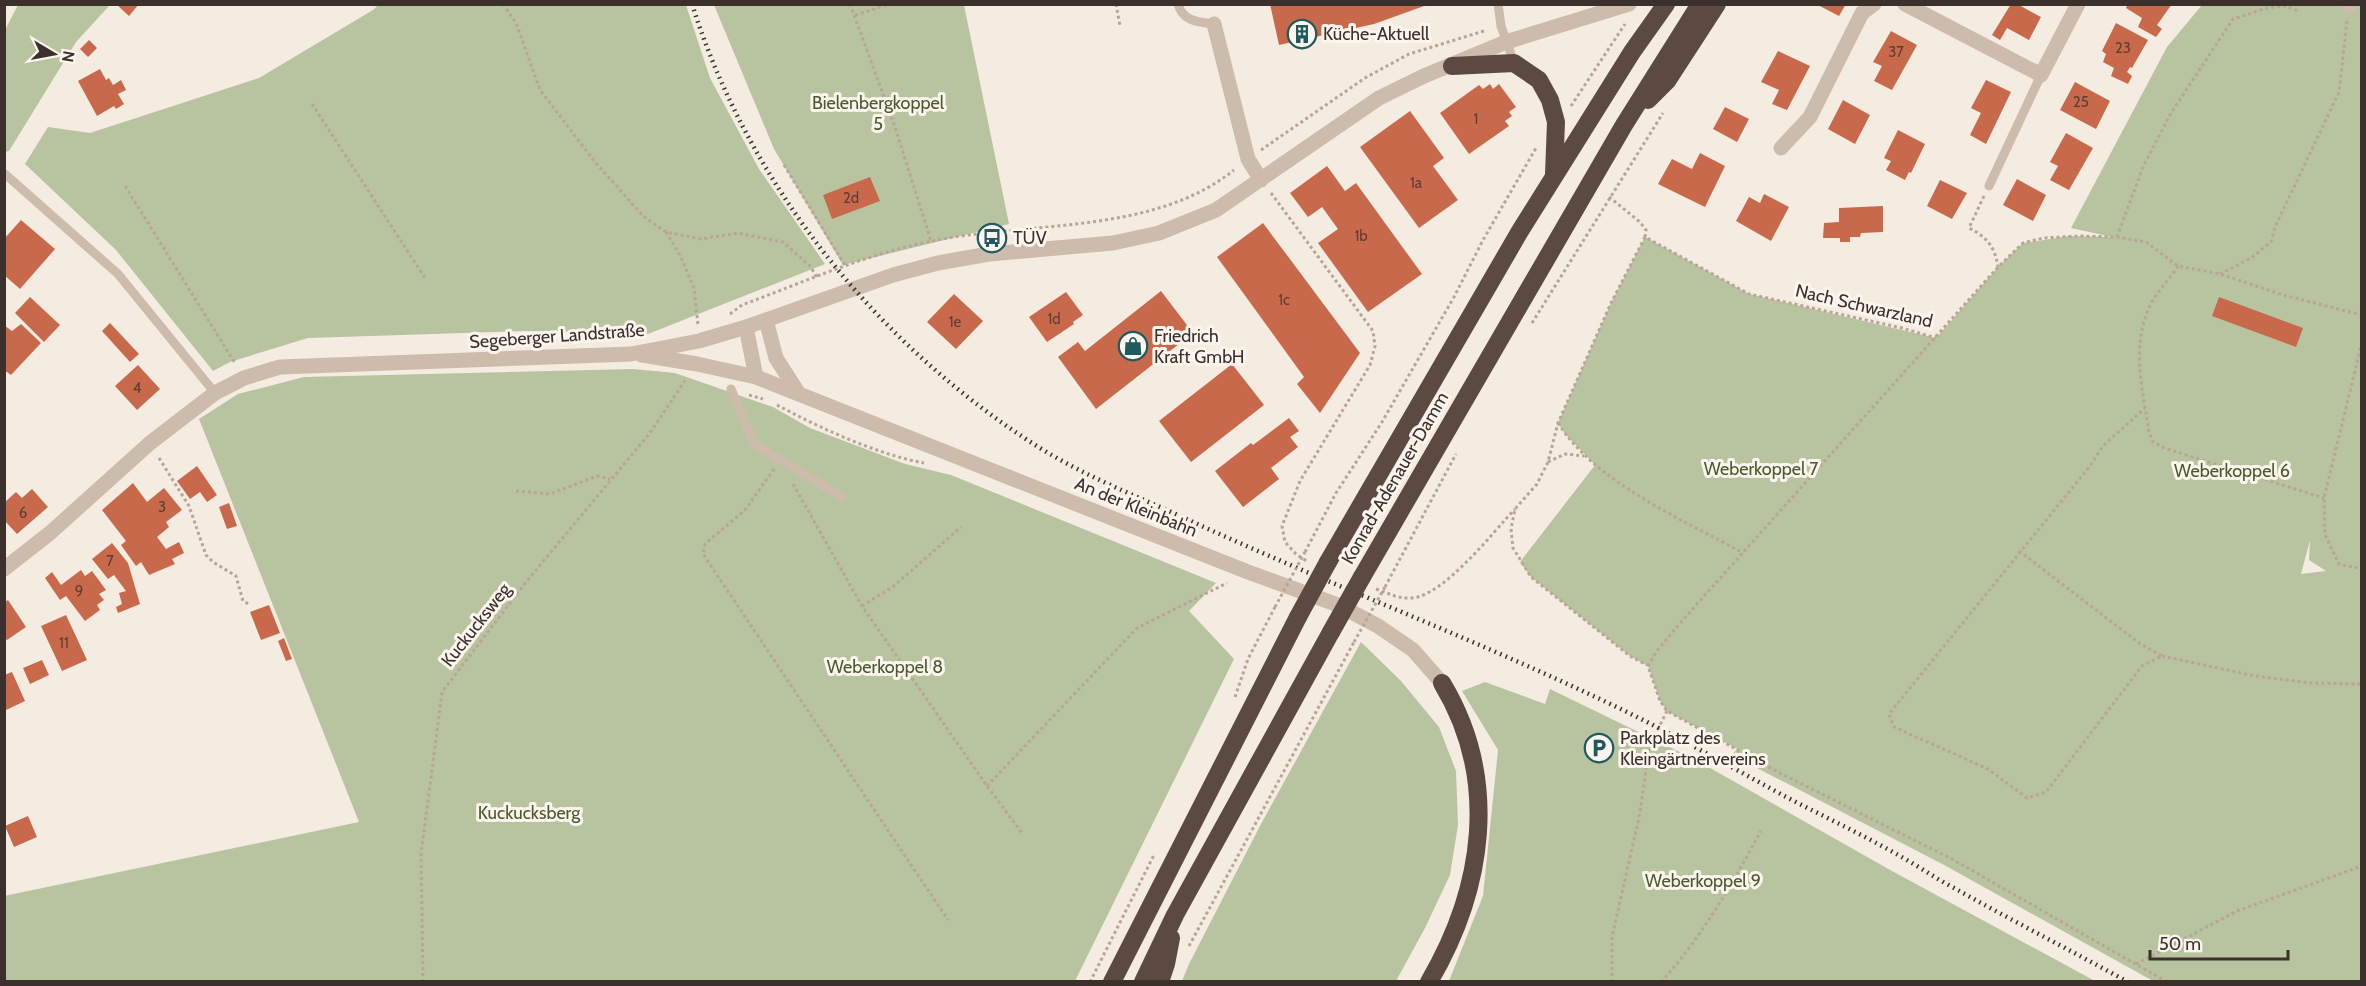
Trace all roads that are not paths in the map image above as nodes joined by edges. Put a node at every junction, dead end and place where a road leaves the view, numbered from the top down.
1 (1178, 4) edge
2 (1498, 4) edge
3 (1656, 4) edge
4 (1666, 4) edge
5 (1700, 4) edge
6 (1717, 4) edge
7 (1874, 4) edge
8 (1905, 4) edge
9 (2078, 4) edge
10 (1628, 12) edge
11 (1214, 24) joint
12 (1506, 42) junction
13 (1632, 52) junction
14 (1514, 63) junction
15 (1452, 66) junction
16 (2041, 75) junction
17 (1624, 125) junction
18 (1781, 148) dead end
19 (5, 174) edge
20 (1554, 176) junction
21 (1261, 180) junction
22 (1989, 186) road end
23 (766, 320) junction
24 (746, 327) junction
25 (631, 354) junction
26 (756, 377) junction
27 (731, 389) dead end
28 (214, 393) junction
29 (799, 394) junction
30 (842, 497) dead end
31 (4, 569) edge
32 (1442, 683) joint
33 (1175, 915) junction
34 (1112, 981) edge
35 (1143, 981) edge
36 (1160, 981) edge
37 (1429, 981) edge

1 - 11 lane
2 - 12 lane
3 - 13 highway
4 - 13 highway, Konrad-Adenauer-Damm
5 - 17 highway, Konrad-Adenauer-Damm
6 - 17 highway
7 - 18 street
8 - 16 street
9 - 16 street
10 - 12 street, Segeberger Landstraße
11 - 21 street
12 - 14 lane
12 - 15 street, Segeberger Landstraße
13 - 20 highway, Konrad-Adenauer-Damm
14 - 15 highway
14 - 20 highway
15 - 21 street, Segeberger Landstraße
16 - 22 lane
17 - 33 highway, Konrad-Adenauer-Damm, bridge
19 - 28 lane
20 - 34 highway, Konrad-Adenauer-Damm, bridge
21 - 23 street, Segeberger Landstraße
23 - 24 street, Segeberger Landstraße
23 - 29 street
24 - 25 street, Segeberger Landstraße
24 - 26 street
25 - 26 street, An der Kleinbahn
25 - 28 street, Segeberger Landstraße
26 - 29 street, An der Kleinbahn
27 - 30 lane
28 - 31 street, Segeberger Landstraße
29 - 32 street, An der Kleinbahn
32 - 37 highway
33 - 35 highway, Konrad-Adenauer-Damm
33 - 36 highway

